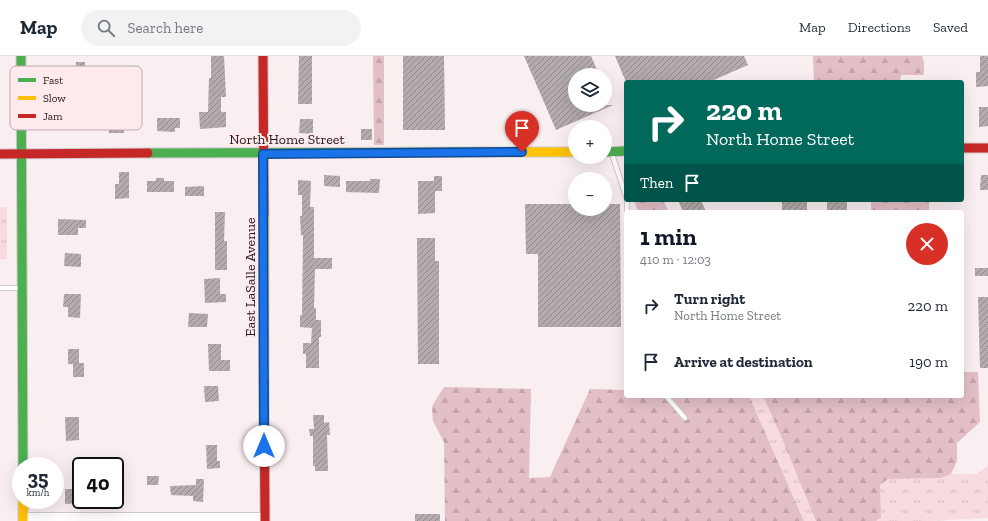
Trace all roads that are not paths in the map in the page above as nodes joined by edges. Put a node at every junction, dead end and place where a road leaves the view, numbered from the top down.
1 (21, 56) edge
2 (263, 56) edge
3 (21, 66) edge
4 (22, 130) edge
5 (964, 148) edge
6 (988, 148) edge
7 (624, 151) edge
8 (568, 152) edge
9 (612, 152) edge
10 (0, 154) edge
11 (22, 154) junction
12 (263, 154) junction
13 (612, 162) edge
14 (624, 192) edge
15 (0, 288) edge
16 (23, 288) junction
17 (668, 398) edge
18 (685, 418) dead end
19 (23, 457) edge
20 (23, 519) edge
21 (265, 519) edge

1 - 3 street
2 - 12 street, East LaSalle Avenue
4 - 11 street
5 - 6 street
7 - 9 street
8 - 12 street, North Home Street
10 - 11 street, North Home Street
11 - 12 street, North Home Street
11 - 16 street
12 - 21 street, East LaSalle Avenue
13 - 14 lane
15 - 16 lane
16 - 19 street
17 - 18 lane
20 - 21 street

